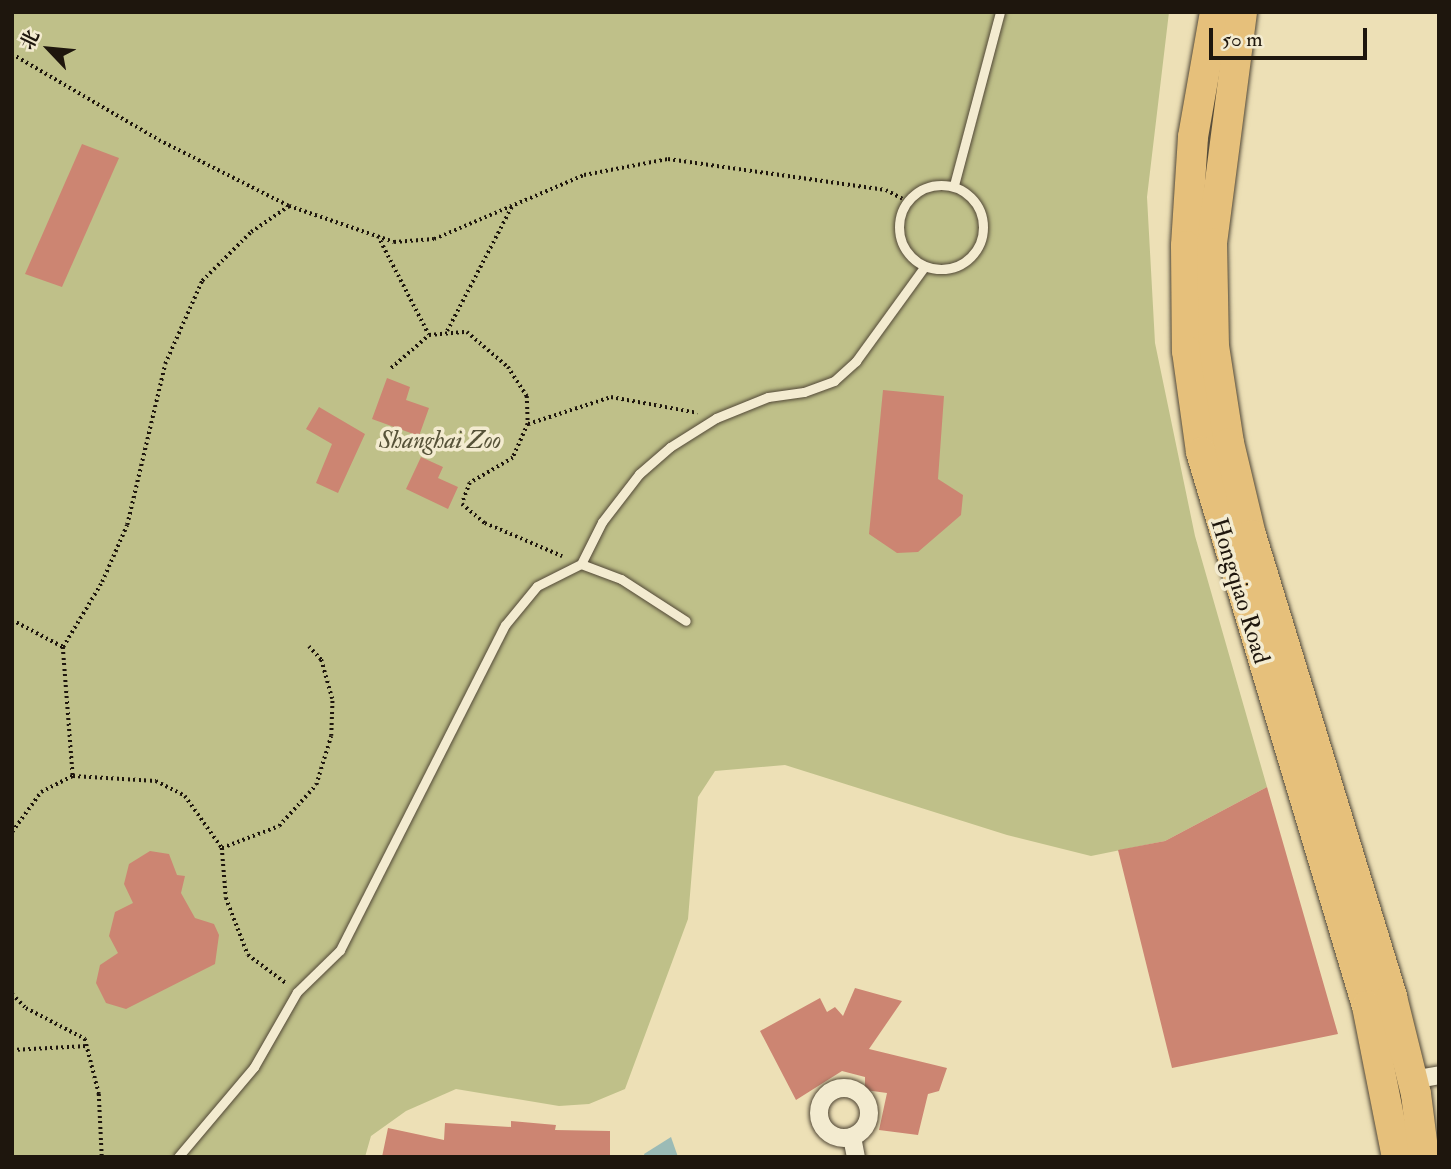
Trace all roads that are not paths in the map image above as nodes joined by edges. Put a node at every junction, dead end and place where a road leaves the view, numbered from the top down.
1 (1000, 12) edge
2 (1215, 12) edge
3 (1242, 12) edge
4 (954, 186) junction
5 (925, 266) junction
6 (581, 564) junction
7 (686, 621) dead end
8 (1425, 1077) edge
9 (852, 1137) dead end
10 (178, 1157) edge
11 (856, 1157) edge
12 (1397, 1157) edge
13 (1424, 1157) edge

1 - 4 lane
2 - 12 main road, Hongqiao Road
3 - 8 main road, Hongqiao Road
4 - 5 lane
4 - 5 lane
5 - 6 lane
6 - 7 lane
6 - 10 lane
8 - 13 main road, Hongqiao Road
9 - 11 street

